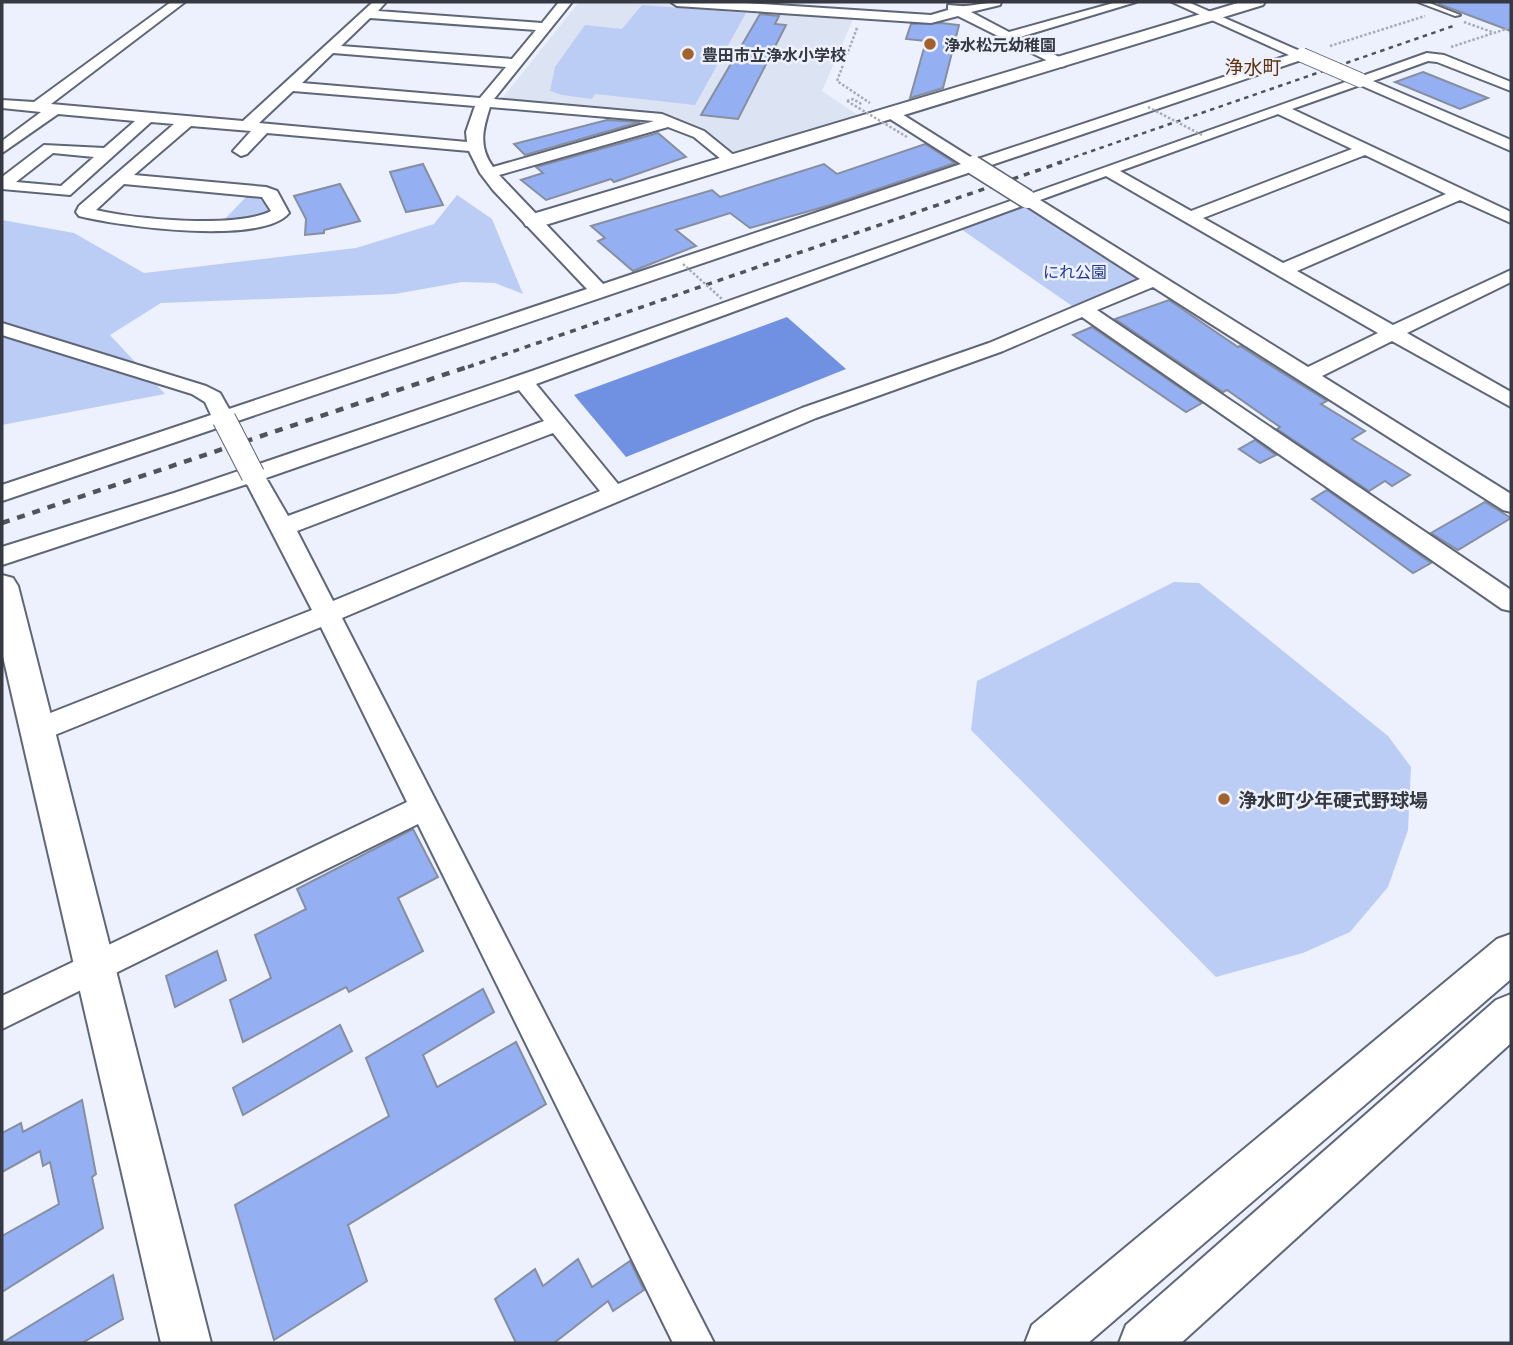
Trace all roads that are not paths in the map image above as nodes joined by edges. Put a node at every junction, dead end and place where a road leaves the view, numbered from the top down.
1 (179, 2) edge
2 (380, 2) edge
3 (566, 2) edge
4 (677, 2) edge
5 (940, 2) edge
6 (995, 2) edge
7 (1130, 2) edge
8 (1178, 2) edge
9 (1257, 2) edge
10 (1421, 2) edge
11 (961, 11) junction
12 (367, 14) junction
13 (1457, 15) dead end
14 (1210, 16) junction
15 (544, 27) junction
16 (1008, 36) junction
17 (329, 49) junction
18 (1302, 55) junction
19 (515, 63) junction
20 (1060, 63) junction
21 (1360, 80) junction
22 (289, 86) junction
23 (1511, 87) edge
24 (484, 102) junction
25 (2, 104) edge
26 (37, 107) junction
27 (55, 109) junction
28 (883, 109) junction
29 (1280, 109) junction
30 (149, 117) junction
31 (187, 121) junction
32 (671, 122) junction
33 (247, 126) junction
34 (263, 128) junction
35 (1202, 135) joint
36 (9, 136) edge
37 (1506, 140) edge
38 (475, 146) junction
39 (2, 148) edge
40 (1366, 149) junction
41 (241, 151) dead end
42 (107, 153) junction
43 (733, 161) junction
44 (973, 165) junction
45 (1107, 170) junction
46 (488, 173) junction
47 (121, 179) junction
48 (1460, 194) junction
49 (1027, 199) junction
50 (1190, 217) junction
51 (1511, 218) edge
52 (534, 221) junction
53 (683, 264) joint
54 (1283, 270) junction
55 (1511, 275) edge
56 (1156, 279) junction
57 (599, 291) junction
58 (1084, 310) junction
59 (2, 329) edge
60 (1391, 333) junction
61 (1307, 375) junction
62 (523, 381) junction
63 (1506, 392) edge
64 (224, 419) junction
65 (556, 424) junction
66 (253, 475) junction
67 (2, 493) edge
68 (614, 494) junction
69 (1511, 504) edge
70 (283, 527) junction
71 (2, 556) edge
72 (2, 586) edge
73 (1511, 602) edge
74 (325, 615) junction
75 (35, 731) junction
76 (422, 808) junction
77 (1511, 953) edge
78 (93, 966) junction
79 (2, 1013) edge
80 (1511, 1015) edge
81 (186, 1343) edge
82 (694, 1343) edge
83 (1050, 1343) edge
84 (1144, 1343) edge

1 - 26 street
2 - 12 street
3 - 15 street
4 - 11 street
5 - 11 street
6 - 11 street
7 - 16 street
8 - 14 street
9 - 14 street
10 - 13 lane
11 - 16 street
12 - 15 street
12 - 17 street
14 - 18 street
14 - 20 street
15 - 19 street
16 - 20 street
17 - 19 street
17 - 22 street
18 - 21 street, bridge
18 - 44 street
19 - 24 street
20 - 28 street
21 - 23 street
21 - 29 street
21 - 37 street
22 - 24 street
22 - 33 street
24 - 32 street
24 - 38 street
25 - 26 street
26 - 27 street
27 - 30 street
27 - 36 street
28 - 43 street
28 - 44 street
29 - 35 street
29 - 40 street
30 - 31 street
30 - 42 street
31 - 33 street
31 - 47 street
32 - 43 street
32 - 46 street
33 - 34 street
34 - 38 street
34 - 41 street
35 - 45 street
36 - 39 street
38 - 46 street
40 - 48 street
40 - 50 street
42 - 42 street
43 - 52 street
44 - 49 street, bridge
44 - 53 street
45 - 49 street
45 - 50 street
46 - 52 street
47 - 47 street
48 - 51 street
48 - 54 street
49 - 56 street
49 - 62 street
50 - 54 street
52 - 57 street
53 - 57 street
54 - 60 street
55 - 60 street
56 - 58 street
56 - 61 street
57 - 64 street
58 - 68 street
58 - 73 street
59 - 64 street
60 - 61 street
60 - 63 street
61 - 69 street
62 - 65 street
62 - 66 street
64 - 66 street, bridge
64 - 67 street
65 - 68 street
65 - 70 street
66 - 70 street
66 - 71 street
68 - 74 street
70 - 74 street
72 - 75 street
74 - 75 street
74 - 76 street
75 - 78 street
76 - 78 street
76 - 82 street
77 - 83 street
78 - 79 street
78 - 81 street
80 - 84 street

